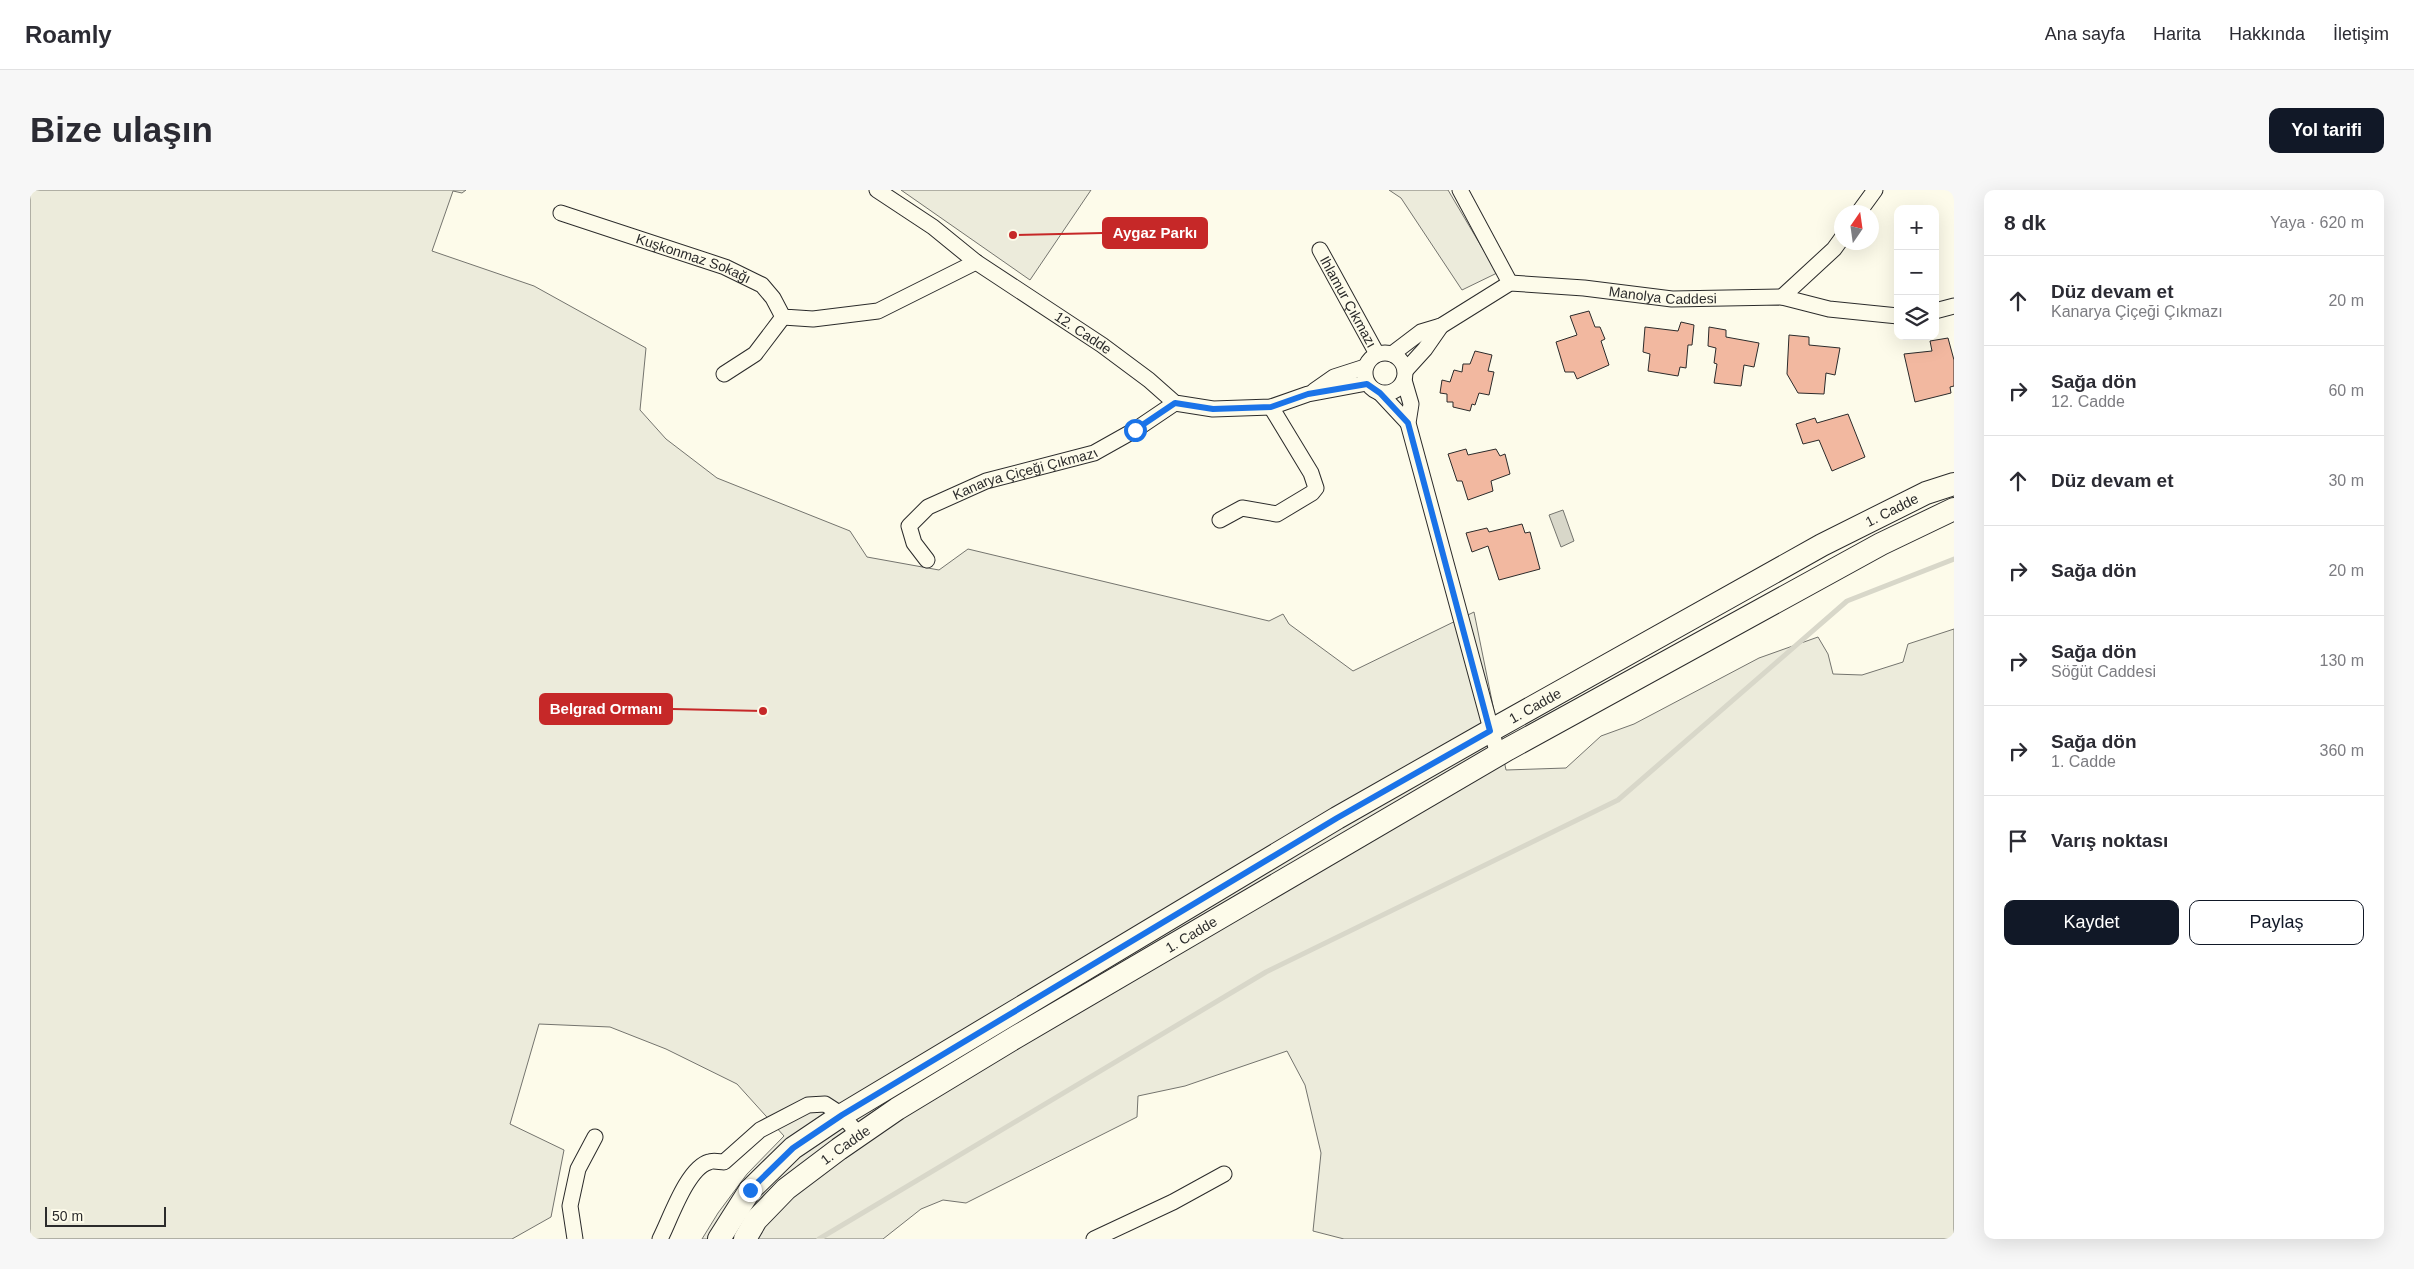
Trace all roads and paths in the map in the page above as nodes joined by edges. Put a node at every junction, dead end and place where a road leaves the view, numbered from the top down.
1 (877, 190) edge
2 (1460, 190) edge
3 (1875, 190) edge
4 (1864, 205) edge
5 (561, 213) dead end
6 (1834, 249) edge
7 (1320, 250) dead end
8 (976, 262) junction
9 (1510, 283) junction
10 (1782, 297) junction
11 (1954, 306) edge
12 (1939, 310) edge
13 (1894, 316) edge
14 (783, 317) junction
15 (1441, 326) junction
16 (1377, 354) junction
17 (1392, 354) junction
18 (1365, 367) junction
19 (724, 374) dead end
20 (1404, 375) junction
21 (1367, 384) junction
22 (1380, 393) junction
23 (1308, 394) junction
24 (1175, 403) junction
25 (1271, 407) junction
26 (1408, 423) junction
27 (1954, 484) edge
28 (1954, 508) edge
29 (1220, 520) dead end
30 (927, 560) dead end
31 (1490, 731) junction
32 (1498, 755) junction
33 (842, 1115) junction
34 (859, 1135) junction
35 (595, 1137) dead end
36 (1224, 1174) dead end
37 (575, 1239) edge
38 (660, 1239) edge
39 (719, 1239) edge
40 (745, 1239) edge
41 (1094, 1239) edge

1 - 8 street, 12. Cadde
2 - 9 street
3 - 4 street
5 - 14 street, Kuşkonmaz Sokağı
6 - 10 street
7 - 16 street, Ihlamur Çıkmazı
8 - 14 street
8 - 24 street, 12. Cadde
9 - 10 street, Manolya Caddesi
9 - 15 street
10 - 13 street, Manolya Caddesi
11 - 12 street
14 - 19 street
15 - 17 street
15 - 20 street
16 - 17 street
16 - 18 street
17 - 20 street
18 - 21 street
18 - 23 street
20 - 22 street
20 - 26 street
21 - 22 street
21 - 23 street
22 - 26 street
23 - 25 street
24 - 25 street
24 - 30 street, Kanarya Çiçeği Çıkmazı
25 - 29 street
26 - 31 street
27 - 31 main road, 1. Cadde
28 - 32 main road, 1. Cadde
31 - 32 street
31 - 33 main road, 1. Cadde
32 - 34 main road, 1. Cadde
33 - 34 street
33 - 38 street
33 - 39 main road, 1. Cadde
34 - 40 main road, 1. Cadde
35 - 37 street
36 - 41 street

